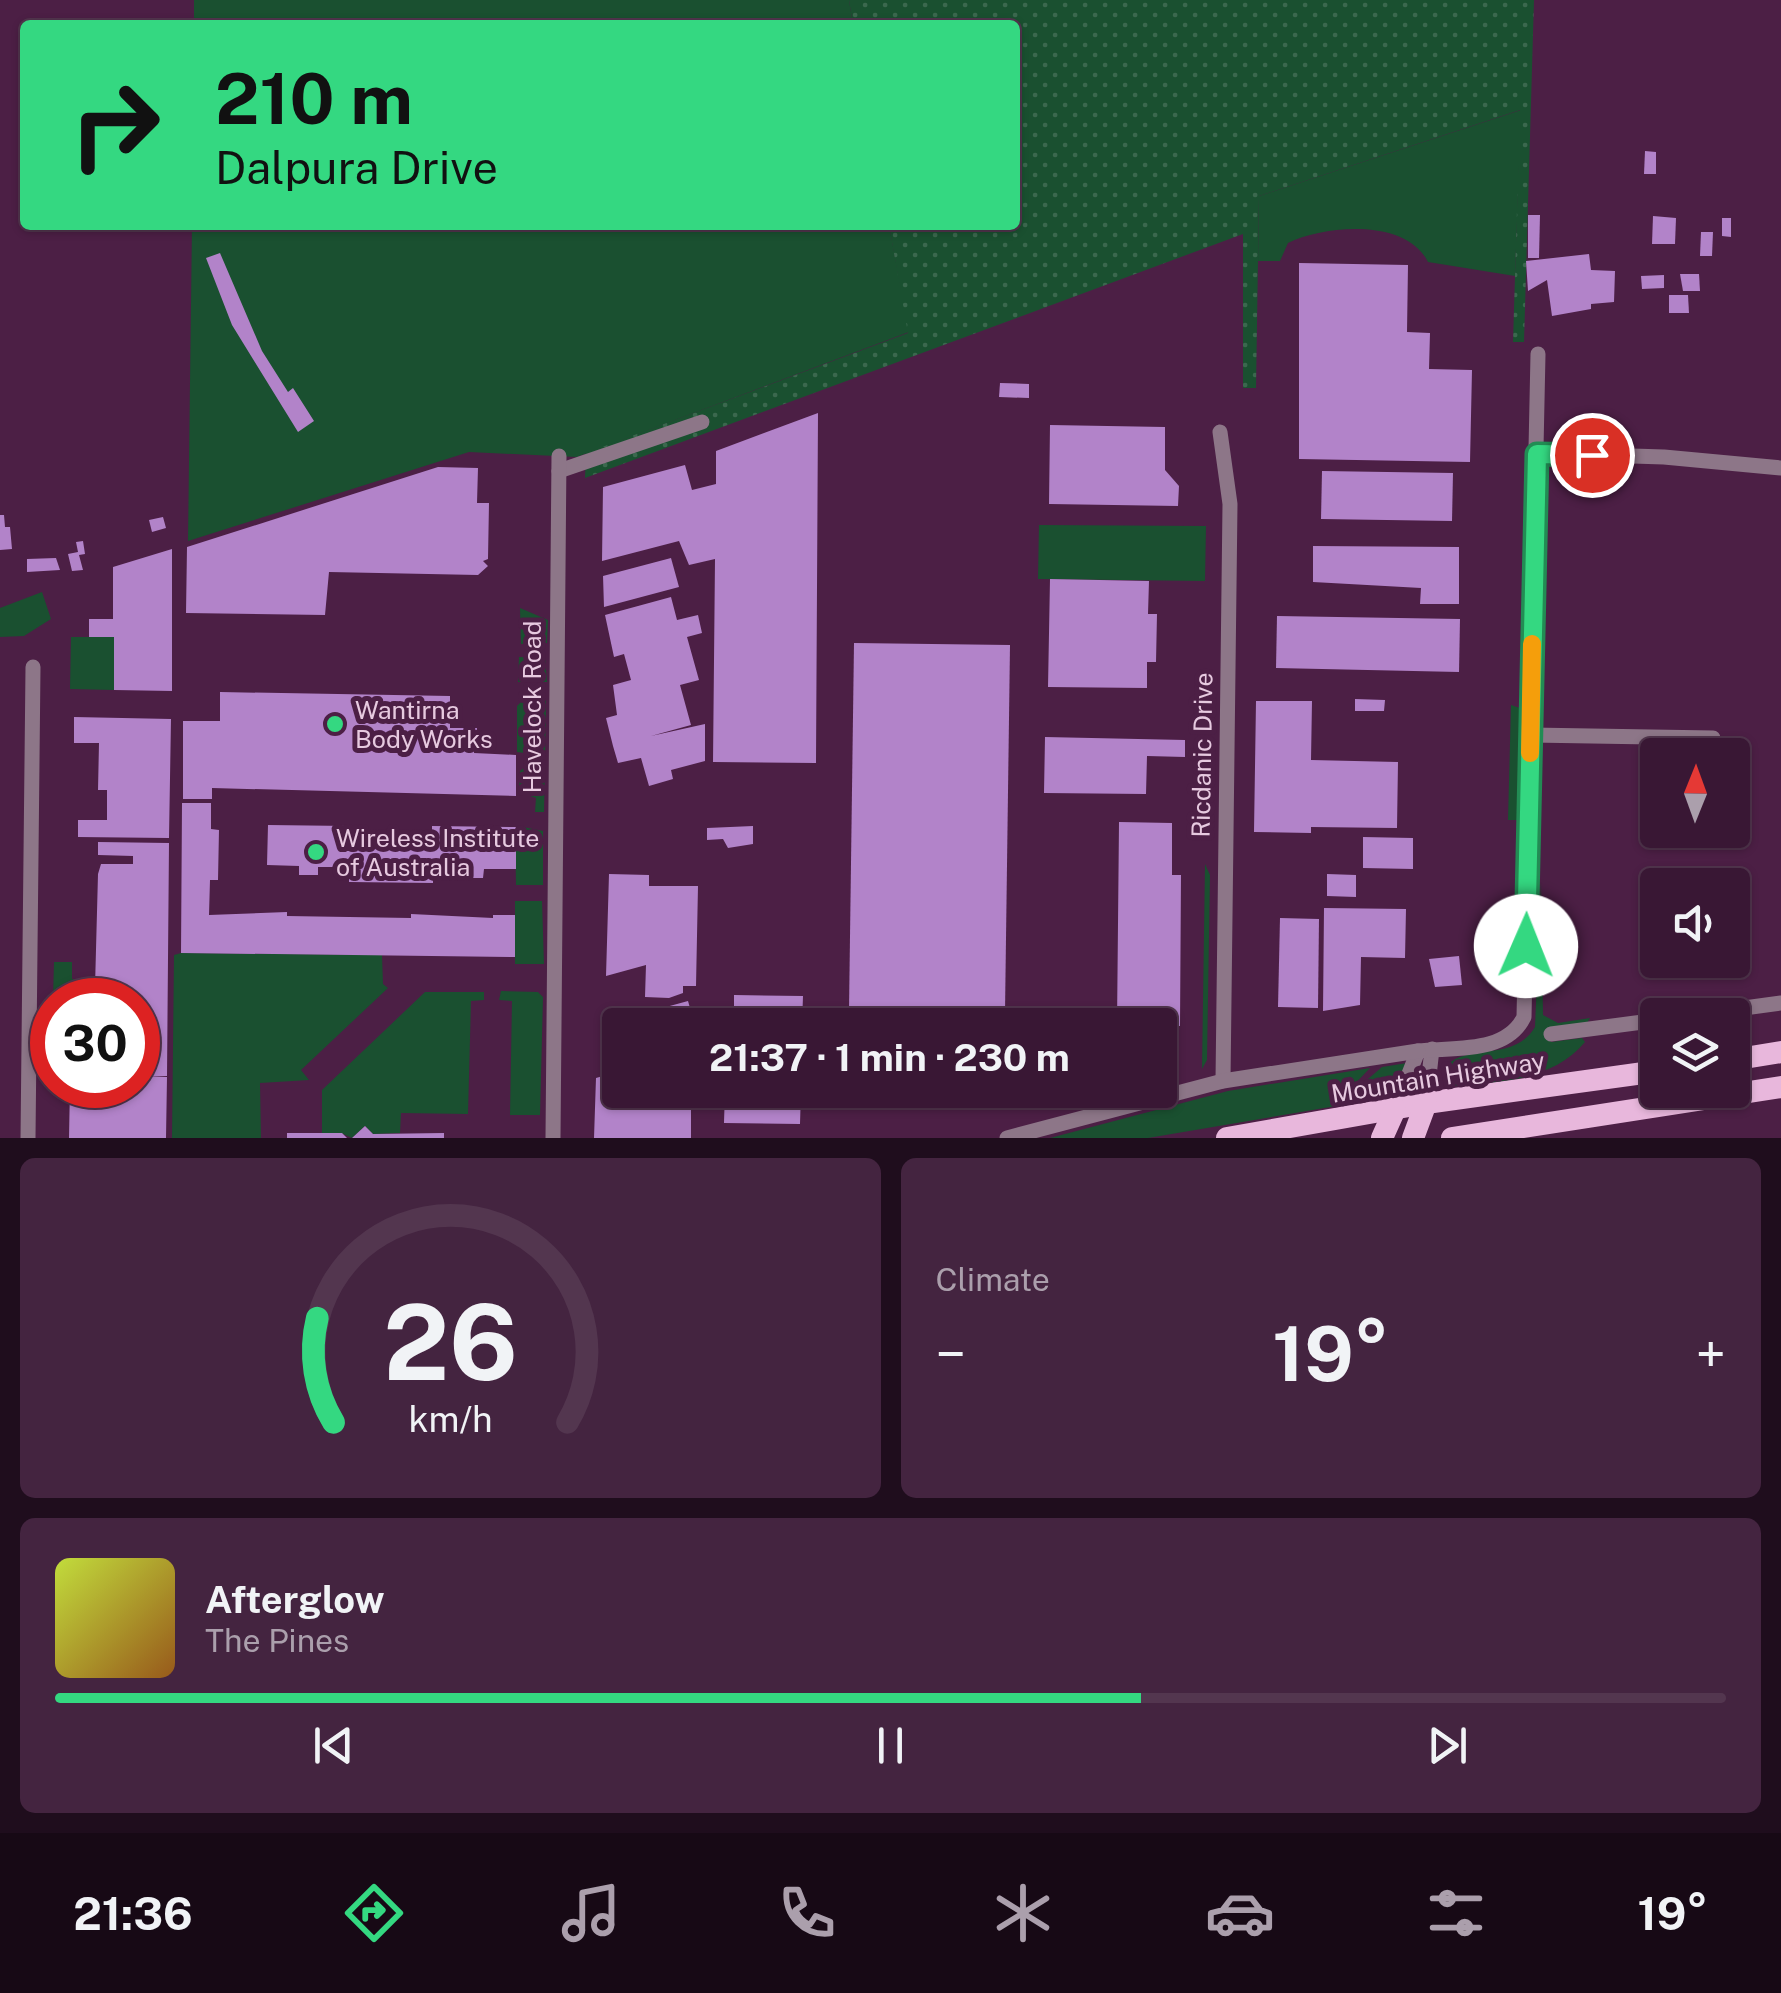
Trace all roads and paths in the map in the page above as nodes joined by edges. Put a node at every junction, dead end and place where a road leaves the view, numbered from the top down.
1 (1538, 354) dead end
2 (702, 422) dead end
3 (1220, 432) dead end
4 (1537, 454) junction
5 (1781, 468) edge
6 (33, 667) dead end
7 (1530, 735) junction
8 (1713, 738) dead end
9 (1781, 1003) edge
10 (1750, 1007) edge
11 (1640, 1022) edge
12 (1552, 1034) dead end
13 (1425, 1050) junction
14 (1781, 1052) edge
15 (1750, 1057) edge
16 (1640, 1073) edge
17 (1223, 1081) junction
18 (1781, 1087) edge
19 (1426, 1103) junction
20 (1395, 1109) junction
21 (1597, 1114) junction
22 (28, 1138) edge
23 (552, 1138) edge
24 (1007, 1138) edge
25 (1226, 1138) edge
26 (1382, 1138) edge
27 (1413, 1138) edge
28 (1452, 1138) edge
29 (1520, 1138) edge

1 - 4 street
2 - 23 street, Havelock Road
3 - 17 street, Ricdanic Drive
4 - 5 street
4 - 7 street
6 - 22 street
7 - 8 street
7 - 13 street
9 - 10 street
11 - 12 street
13 - 17 street
13 - 19 street
13 - 20 street
14 - 15 main road
16 - 19 main road, Mountain Highway
17 - 24 street
18 - 21 main road
19 - 20 main road, Mountain Highway
19 - 27 main road
20 - 25 main road, Mountain Highway
20 - 26 main road
21 - 28 main road
21 - 29 main road

